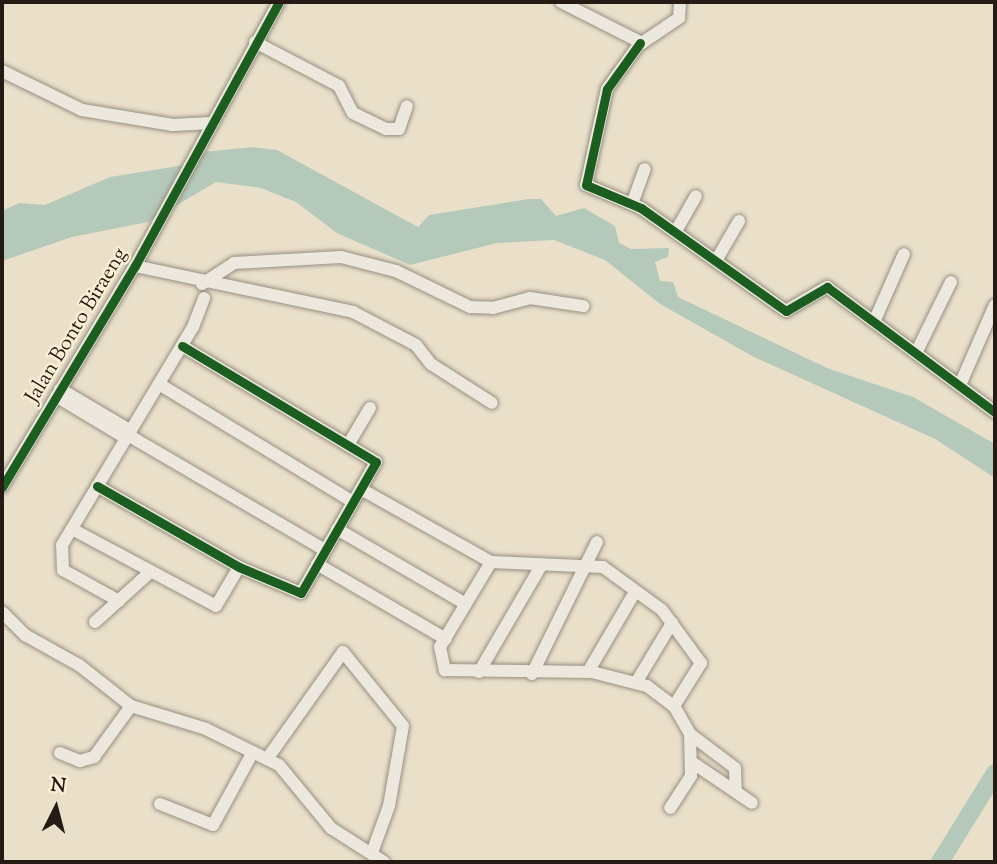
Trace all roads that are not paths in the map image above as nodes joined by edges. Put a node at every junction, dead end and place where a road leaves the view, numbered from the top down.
1 (279, 2) edge
2 (561, 2) edge
3 (680, 2) edge
4 (255, 42) junction
5 (640, 43) junction
6 (2, 71) edge
7 (407, 106) dead end
8 (211, 123) junction
9 (645, 169) dead end
10 (696, 197) dead end
11 (632, 204) junction
12 (739, 221) dead end
13 (676, 231) junction
14 (904, 254) dead end
15 (717, 259) junction
16 (135, 266) junction
17 (951, 282) dead end
18 (202, 284) junction
19 (204, 298) dead end
20 (583, 306) dead end
21 (995, 306) edge
22 (874, 322) junction
23 (182, 346) junction
24 (916, 353) junction
25 (159, 384) junction
26 (960, 385) junction
27 (58, 392) junction
28 (492, 403) dead end
29 (370, 408) dead end
30 (995, 412) edge
31 (128, 435) junction
32 (348, 445) junction
33 (97, 486) junction
34 (2, 487) edge
35 (361, 489) junction
36 (353, 502) junction
37 (72, 529) junction
38 (338, 529) junction
39 (597, 542) dead end
40 (325, 550) junction
41 (491, 562) junction
42 (317, 564) junction
43 (590, 564) junction
44 (541, 566) junction
45 (239, 567) junction
46 (149, 573) junction
47 (635, 592) junction
48 (119, 601) junction
49 (467, 604) junction
50 (2, 612) edge
51 (95, 622) dead end
52 (672, 623) junction
53 (446, 639) junction
54 (479, 672) junction
55 (588, 673) junction
56 (532, 674) junction
57 (637, 681) junction
58 (131, 706) junction
59 (674, 706) junction
60 (690, 734) junction
61 (253, 752) junction
62 (60, 753) dead end
63 (267, 759) junction
64 (693, 763) junction
65 (736, 791) junction
66 (752, 803) dead end
67 (160, 804) dead end
68 (670, 808) dead end
69 (373, 850) junction
70 (384, 862) edge

1 - 4 street, Jalan Bonto Biraeng
2 - 5 street
3 - 5 street
4 - 7 street
4 - 8 street, Jalan Bonto Biraeng
5 - 11 street
6 - 8 street
8 - 16 street, Jalan Bonto Biraeng
9 - 11 street
10 - 13 street
11 - 13 street
12 - 15 street
13 - 15 street
14 - 22 street
15 - 22 street
16 - 18 street
16 - 27 street, Jalan Bonto Biraeng
17 - 24 street
18 - 20 street
18 - 28 street
19 - 23 street
21 - 26 street
22 - 24 street
23 - 25 street
23 - 32 street
24 - 26 street
25 - 31 street
25 - 36 street
26 - 30 street
27 - 31 street
27 - 34 street, Jalan Bonto Biraeng
29 - 32 street
31 - 33 street
31 - 40 street
32 - 35 street
33 - 37 street
33 - 45 street
35 - 36 street
35 - 41 street
36 - 38 street
37 - 46 street
37 - 48 street
38 - 40 street
38 - 49 street
39 - 43 street
40 - 42 street
41 - 44 street
41 - 49 street
42 - 45 street
42 - 53 street
43 - 44 street
43 - 47 street
43 - 56 street
44 - 54 street
45 - 46 street
46 - 48 street
47 - 52 street
47 - 55 street
48 - 51 street
49 - 53 street
50 - 58 street
52 - 57 street
52 - 59 street
53 - 54 street
54 - 56 street
55 - 56 street
55 - 57 street
57 - 59 street
58 - 61 street
58 - 62 street
59 - 60 street
60 - 64 street
60 - 65 street
61 - 63 street
61 - 67 street
63 - 69 street
63 - 69 street
64 - 65 street
64 - 68 street
65 - 66 street
69 - 70 street

